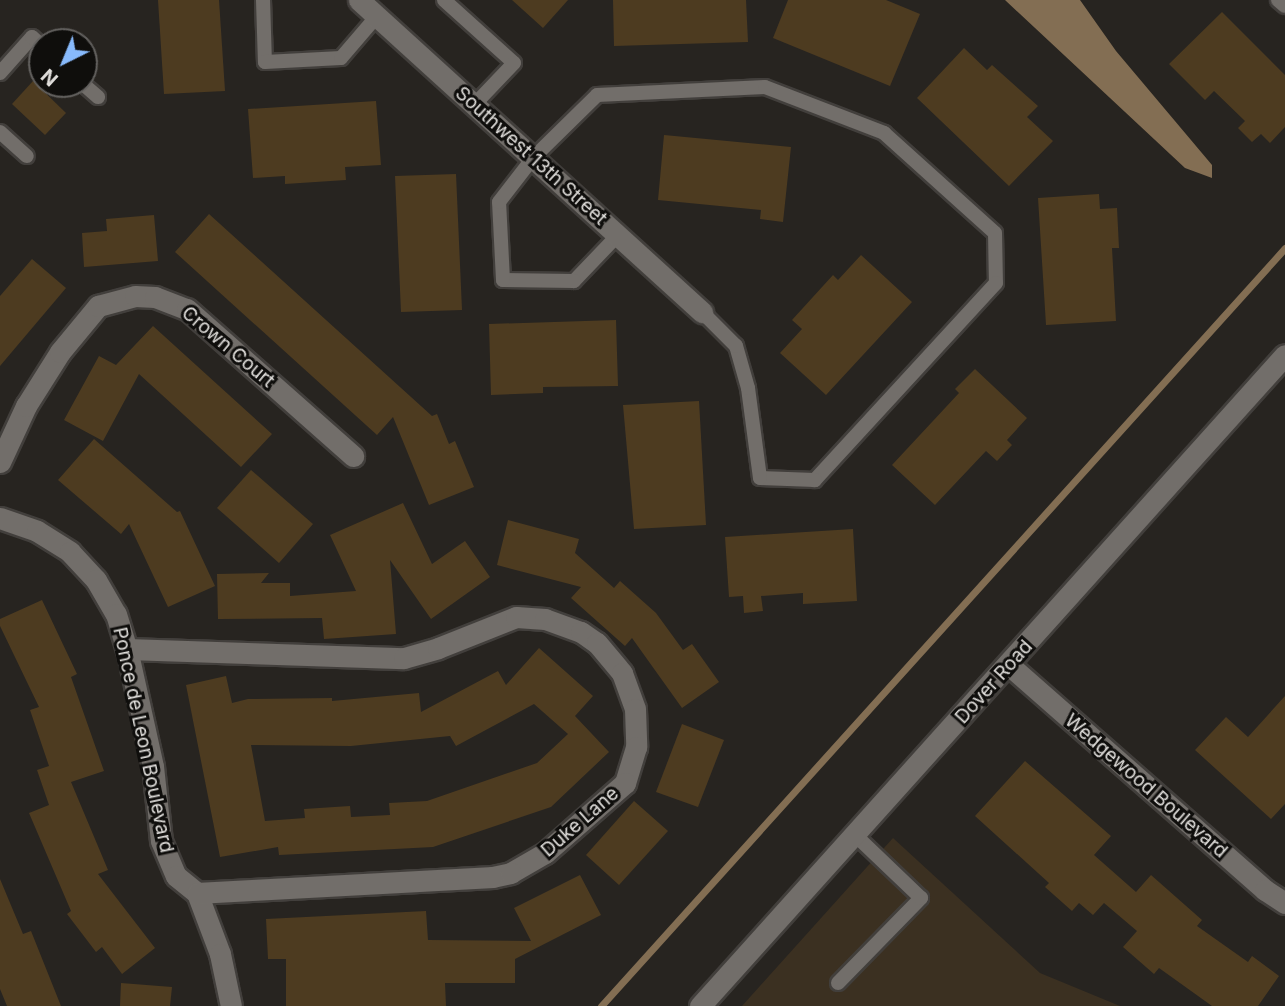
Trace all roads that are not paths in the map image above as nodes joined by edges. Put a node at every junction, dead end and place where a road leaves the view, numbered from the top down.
1 (263, 0) edge
2 (359, 0) edge
3 (444, 0) edge
4 (1278, 0) edge
5 (1285, 6) edge
6 (377, 16) junction
7 (28, 42) edge
8 (0, 74) edge
9 (474, 105) junction
10 (0, 132) edge
11 (27, 156) dead end
12 (533, 158) junction
13 (618, 235) junction
14 (702, 312) joint
15 (1285, 355) edge
16 (353, 456) dead end
17 (0, 463) edge
18 (0, 518) edge
19 (127, 649) junction
20 (1009, 666) junction
21 (855, 835) junction
22 (197, 893) junction
23 (1285, 902) edge
24 (838, 983) dead end
25 (231, 1006) edge
26 (700, 1006) edge

1 - 6 lane
2 - 6 street, Southwest 13th Street
3 - 9 lane
4 - 5 lane
6 - 9 street, Southwest 13th Street
7 - 8 lane
9 - 12 street, Southwest 13th Street
10 - 11 lane
12 - 13 street, Southwest 13th Street
12 - 13 lane
12 - 14 lane
13 - 14 street, Southwest 13th Street
15 - 20 street, Dover Road
16 - 17 street, Crown Court
18 - 19 street, Ponce de Leon Boulevard
19 - 22 street, Ponce de Leon Boulevard
19 - 22 street, Duke Lane
20 - 21 street, Dover Road
20 - 23 street, Wedgewood Boulevard
21 - 24 lane
21 - 26 street, Dover Road
22 - 25 street, Ponce de Leon Boulevard

